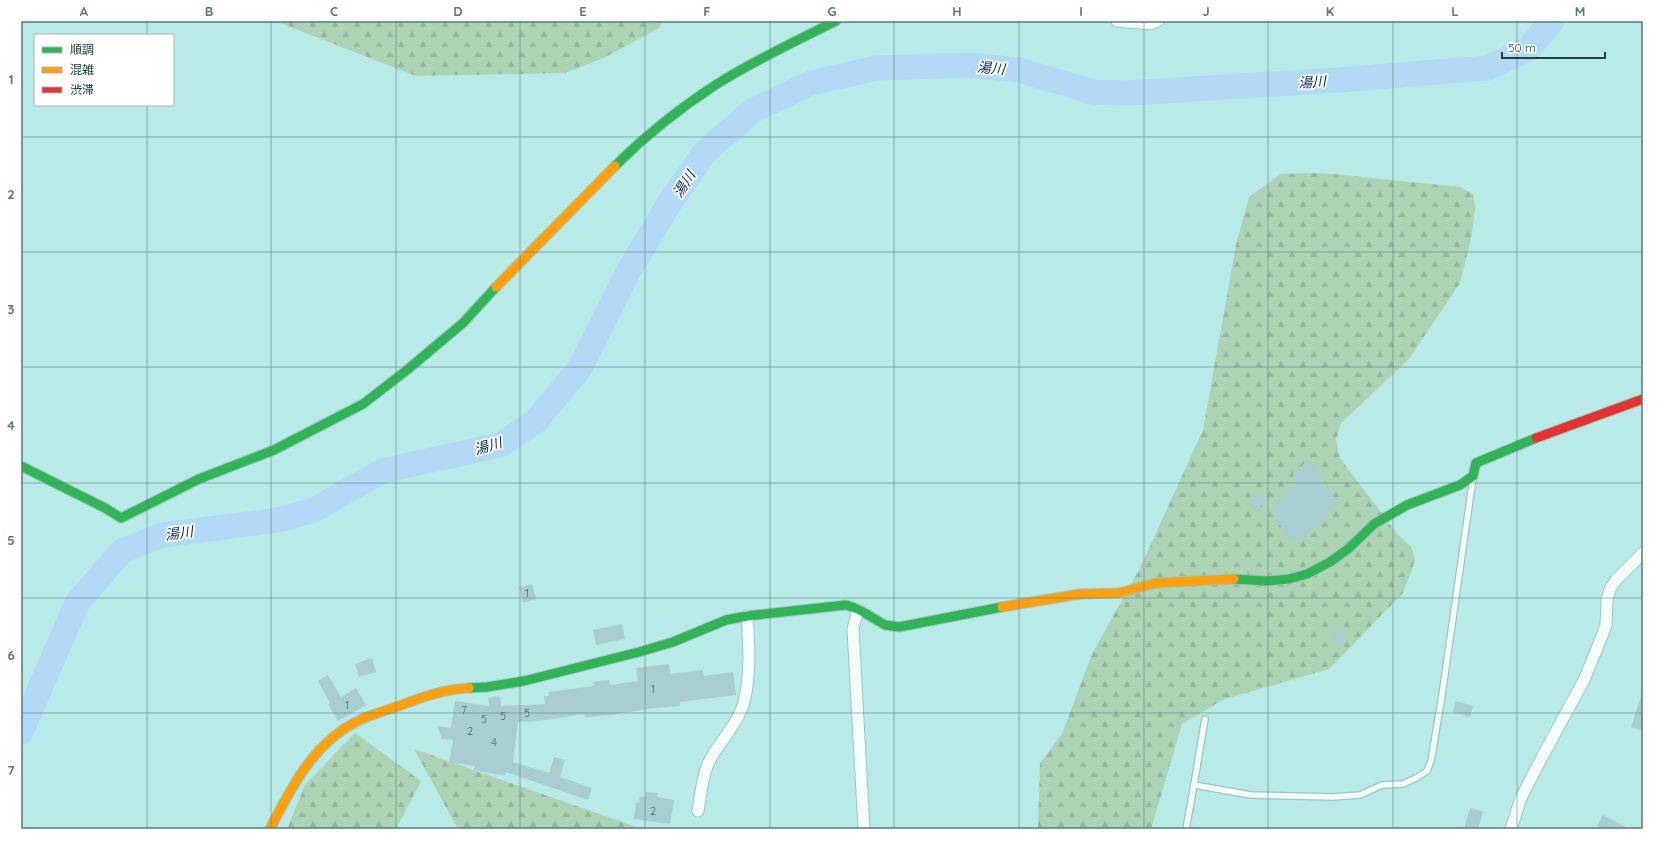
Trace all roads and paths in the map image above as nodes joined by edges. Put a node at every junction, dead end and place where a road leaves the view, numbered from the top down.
1 (836, 21) edge
2 (1117, 21) edge
3 (1158, 21) edge
4 (1643, 399) edge
5 (21, 466) edge
6 (1473, 476) junction
7 (1643, 553) edge
8 (858, 609) junction
9 (746, 616) junction
10 (1205, 719) dead end
11 (1194, 785) junction
12 (698, 811) dead end
13 (270, 829) edge
14 (864, 829) edge
15 (1186, 829) edge
16 (1511, 829) edge

1 - 5 street
2 - 3 street
4 - 6 street
6 - 8 street
6 - 11 lane
7 - 16 street
8 - 9 street
8 - 14 street
9 - 12 street
9 - 13 street
10 - 11 lane
11 - 15 lane

